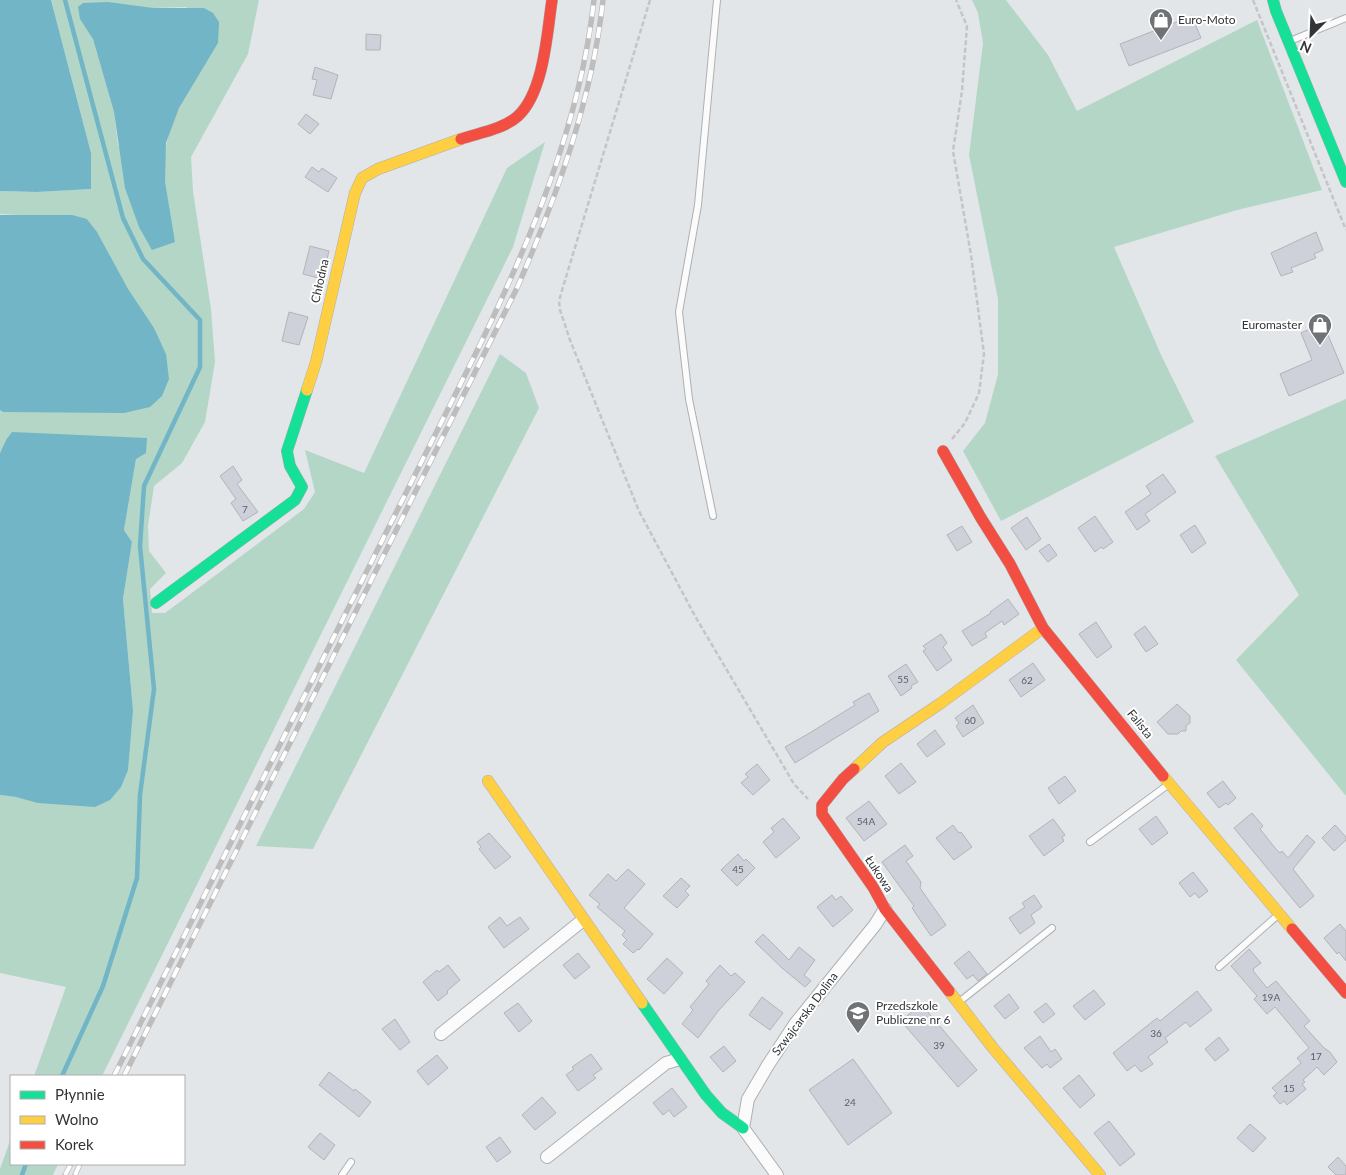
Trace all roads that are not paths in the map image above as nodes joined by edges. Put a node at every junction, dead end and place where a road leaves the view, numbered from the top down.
1 (552, 0) edge
2 (717, 0) edge
3 (1267, 0) edge
4 (1274, 6) edge
5 (1346, 18) edge
6 (1288, 42) junction
7 (1346, 182) edge
8 (943, 451) road end
9 (713, 516) dead end
10 (156, 603) dead end
11 (1043, 628) junction
12 (488, 781) dead end
13 (1170, 784) junction
14 (1090, 842) dead end
15 (885, 909) junction
16 (1279, 914) junction
17 (583, 920) junction
18 (1052, 928) dead end
19 (1219, 967) dead end
20 (1346, 993) edge
21 (958, 1003) junction
22 (441, 1034) dead end
23 (680, 1059) junction
24 (743, 1128) junction
25 (547, 1157) dead end
26 (352, 1162) dead end
27 (342, 1175) edge
28 (777, 1175) edge
29 (1100, 1175) edge

1 - 10 street, Chłodna
2 - 9 lane
3 - 4 street
4 - 6 street
5 - 6 lane
6 - 7 street
8 - 11 street, Falista
11 - 13 street, Falista
11 - 15 street, Łukowa
12 - 17 street
13 - 14 lane
13 - 16 street, Falista
15 - 21 street, Łukowa
15 - 24 street, Szwajcarska Dolina
16 - 19 lane
16 - 20 street, Falista
17 - 22 street
17 - 23 street
18 - 21 lane
21 - 29 street, Łukowa
23 - 24 street
23 - 25 street
24 - 28 street
26 - 27 lane

